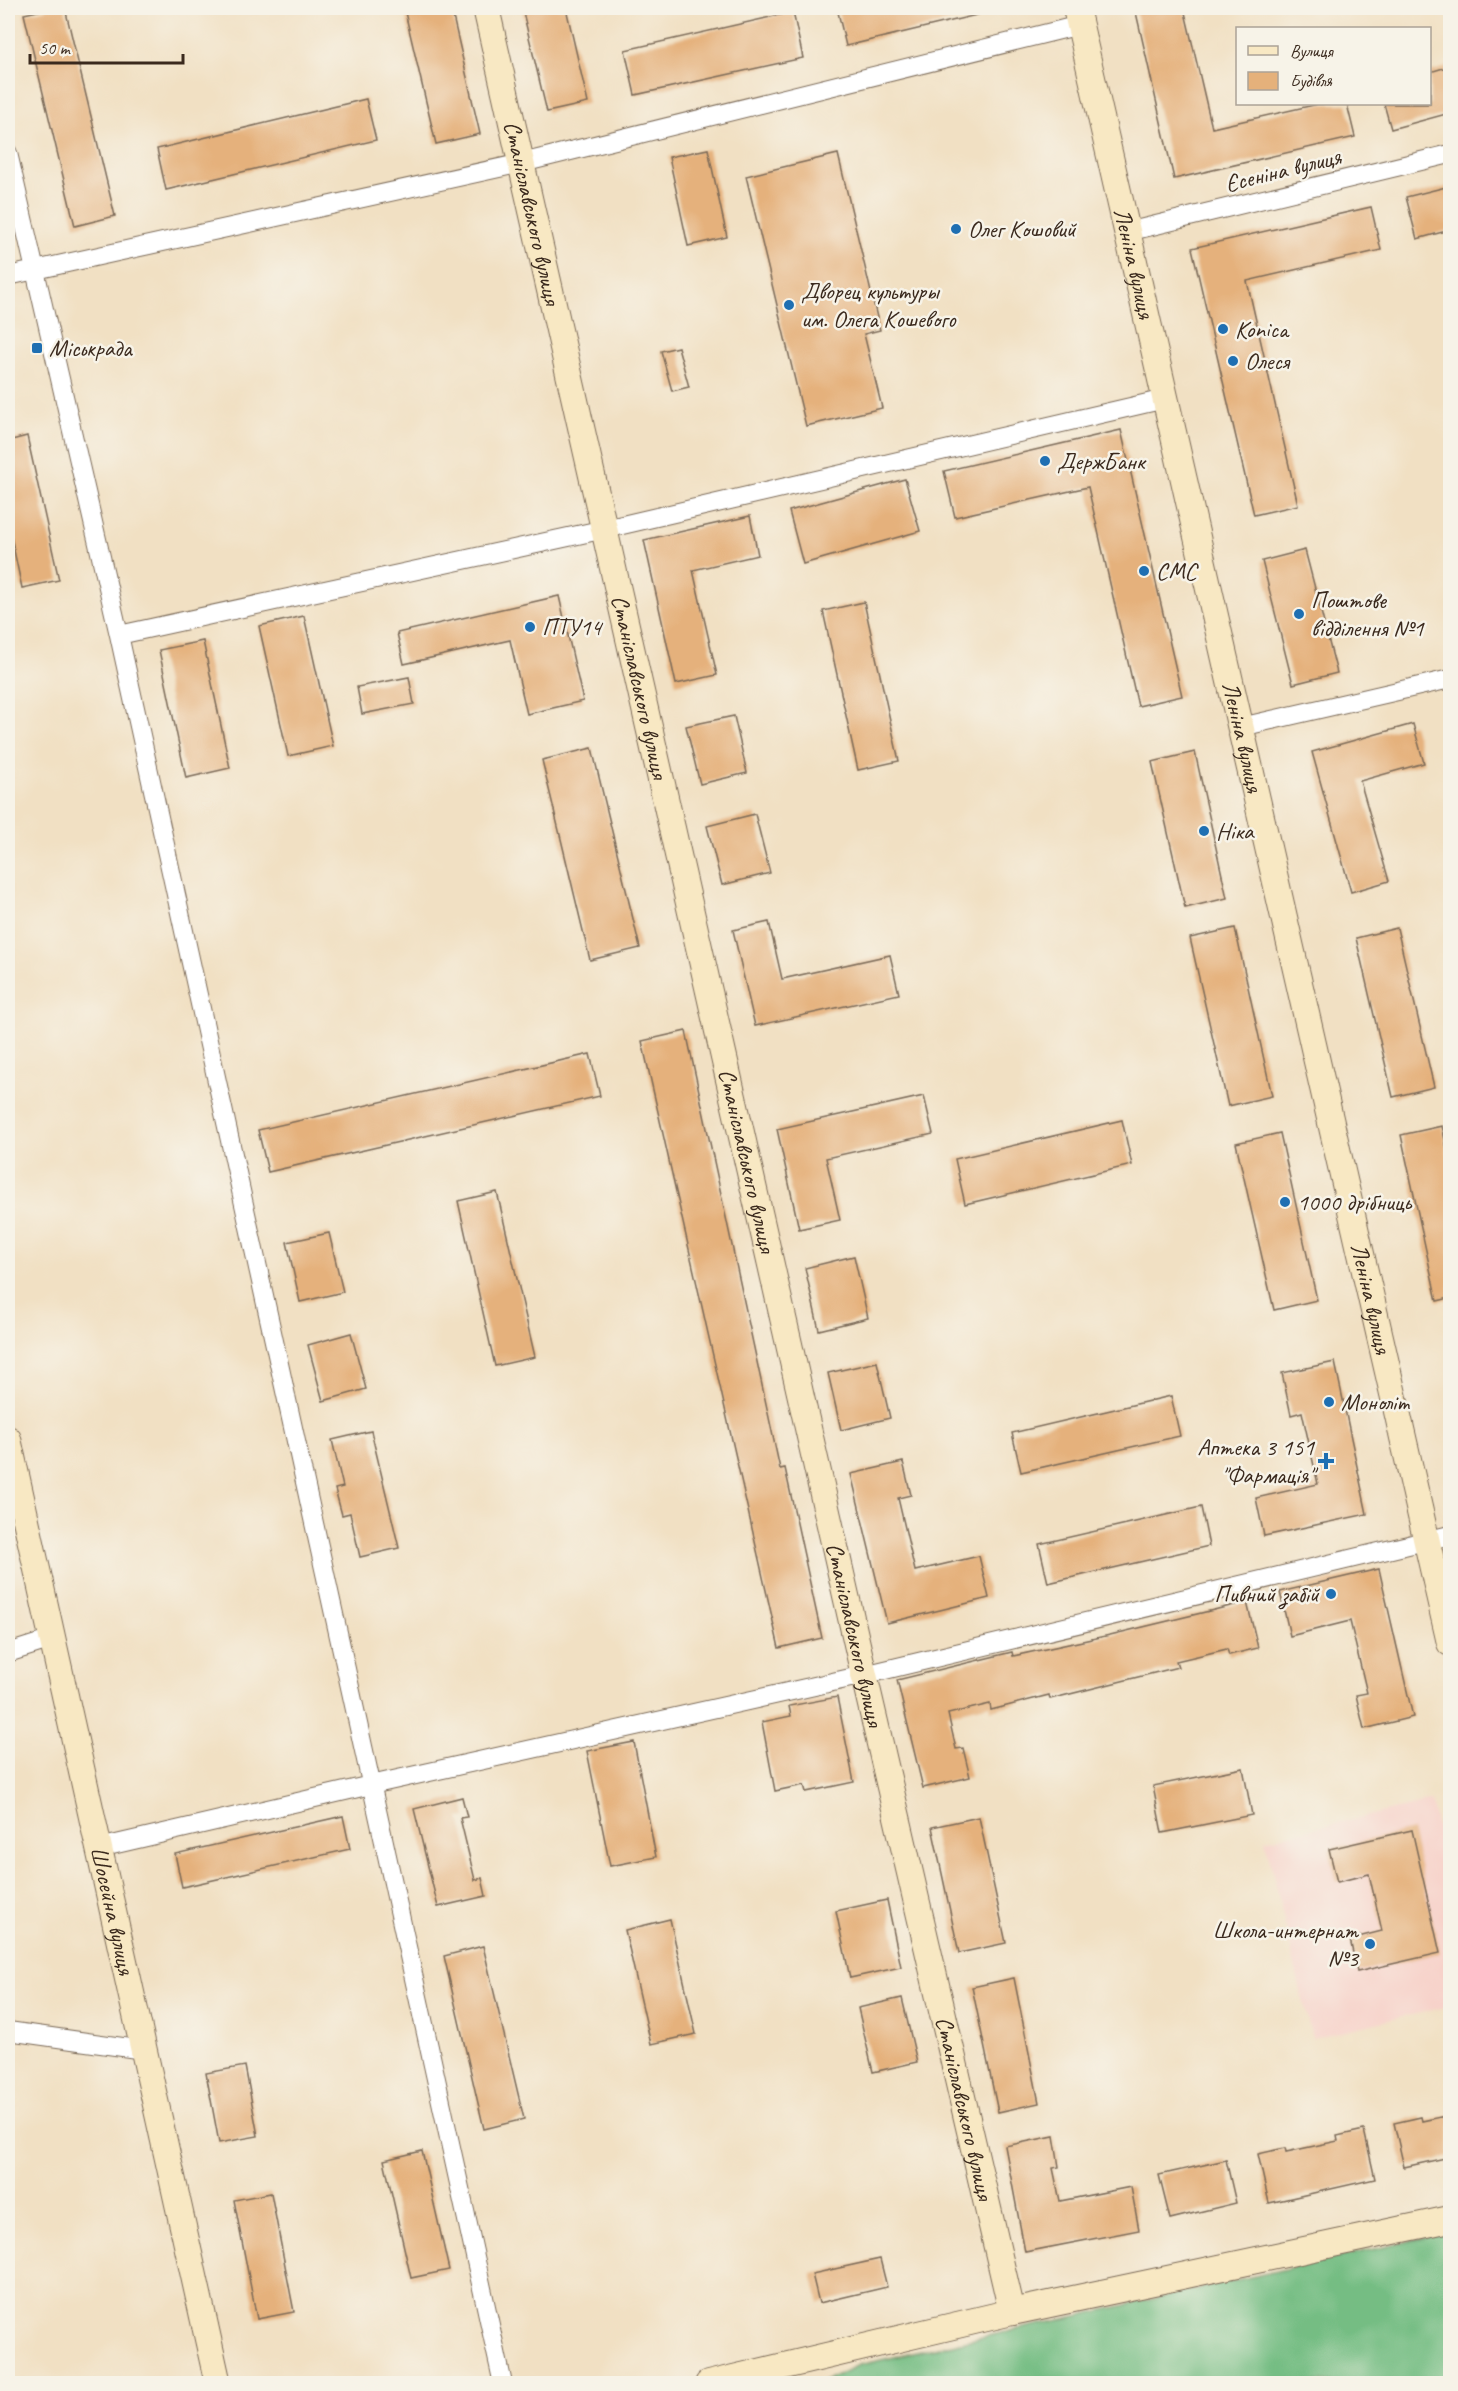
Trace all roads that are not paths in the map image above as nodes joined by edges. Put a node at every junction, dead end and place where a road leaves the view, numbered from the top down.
1 (486, 8) edge
2 (1078, 16) edge
3 (8, 153) edge
4 (1450, 154) edge
5 (522, 164) junction
6 (1127, 232) junction
7 (34, 270) junction
8 (8, 276) edge
9 (1165, 399) junction
10 (605, 529) junction
11 (118, 635) junction
12 (1450, 679) edge
13 (1241, 727) junction
14 (8, 1439) edge
15 (1438, 1538) edge
16 (52, 1639) junction
17 (1450, 1643) edge
18 (8, 1653) edge
19 (864, 1675) junction
20 (371, 1785) junction
21 (99, 1848) junction
22 (8, 2031) edge
23 (144, 2050) junction
24 (1450, 2219) edge
25 (1011, 2312) junction
26 (218, 2384) edge
27 (503, 2384) edge
28 (708, 2384) edge

1 - 5 street, Станіславського вулиця
2 - 5 street
2 - 6 street, Леніна вулиця
3 - 7 street
4 - 6 street, Єсеніна вулиця
5 - 7 street
5 - 10 street, Станіславського вулиця
6 - 9 street, Леніна вулиця
7 - 8 street
7 - 11 street
9 - 10 street
9 - 13 street, Леніна вулиця
10 - 11 street
10 - 19 street, Станіславського вулиця
11 - 20 street
12 - 13 street
13 - 15 street, Леніна вулиця
14 - 16 street, Шосейна вулиця
15 - 17 street, Леніна вулиця
15 - 19 street
16 - 18 street
16 - 21 street, Шосейна вулиця
19 - 20 street
19 - 25 street, Станіславського вулиця
20 - 21 street
20 - 27 street
21 - 23 street, Шосейна вулиця
22 - 23 street
23 - 26 street, Шосейна вулиця
24 - 25 street
25 - 28 street

